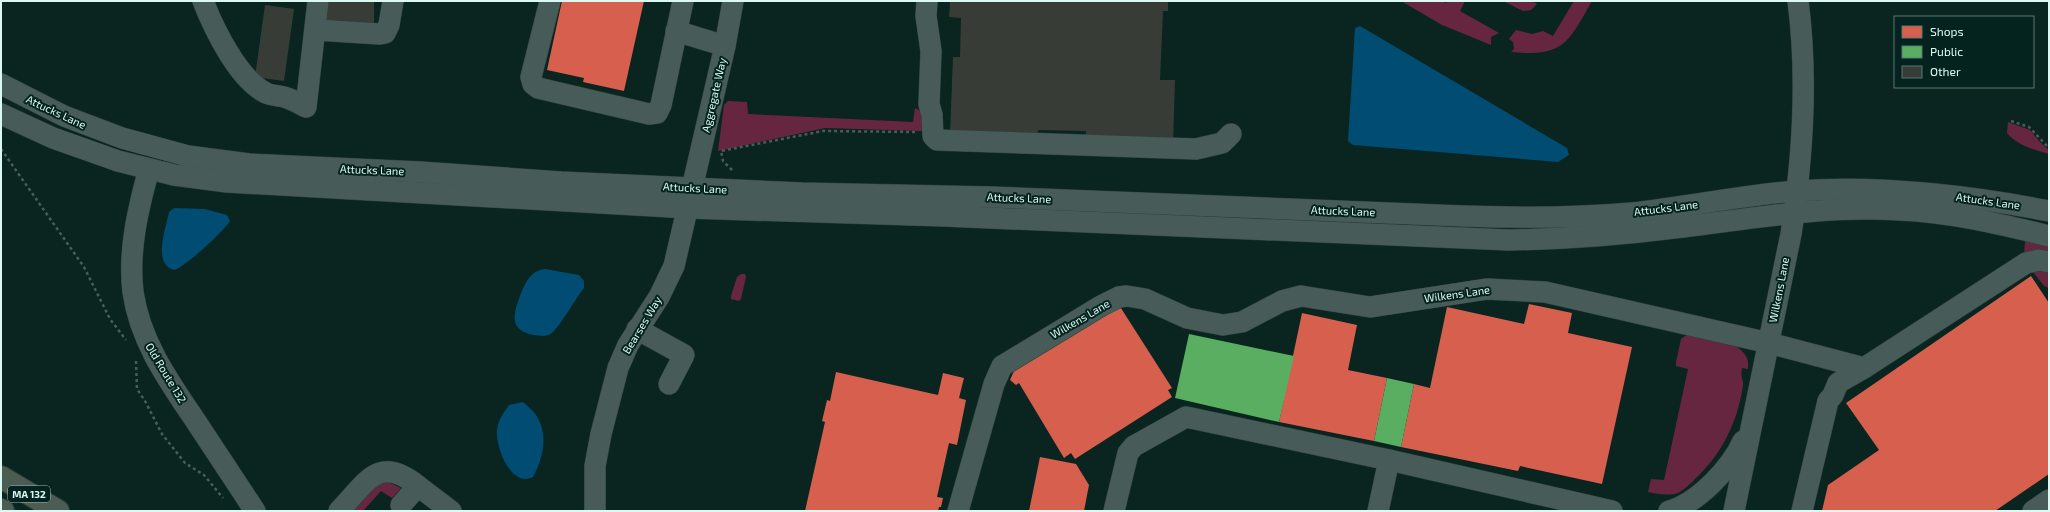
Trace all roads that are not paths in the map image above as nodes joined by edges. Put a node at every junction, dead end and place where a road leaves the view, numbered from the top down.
1 (203, 1) edge
2 (318, 1) edge
3 (393, 1) edge
4 (550, 1) edge
5 (683, 1) edge
6 (733, 1) edge
7 (927, 1) edge
8 (1798, 1) edge
9 (316, 30) junction
10 (676, 31) junction
11 (725, 46) junction
12 (1, 84) edge
13 (1, 114) edge
14 (1231, 134) dead end
15 (149, 169) junction
16 (693, 188) junction
17 (1797, 191) junction
18 (688, 208) junction
19 (2049, 211) edge
20 (1794, 212) junction
21 (2049, 236) edge
22 (2049, 262) edge
23 (637, 329) junction
24 (1769, 343) junction
25 (1864, 368) junction
26 (669, 384) dead end
27 (1755, 408) junction
28 (1389, 460) junction
29 (1, 477) edge
30 (418, 486) junction
31 (2049, 500) edge
32 (401, 506) dead end
33 (58, 511) edge
34 (255, 511) edge
35 (339, 511) edge
36 (451, 511) edge
37 (595, 511) edge
38 (958, 511) edge
39 (1114, 511) edge
40 (1378, 511) edge
41 (1612, 511) edge
42 (1668, 511) edge
43 (1734, 511) edge
44 (1802, 511) edge
45 (2033, 511) edge

1 - 9 street
2 - 9 street
3 - 9 street
4 - 10 street
5 - 10 street
6 - 11 street, Aggregate Way
7 - 14 street
8 - 17 street, Wilkens Lane
10 - 11 street
11 - 16 street, Aggregate Way
12 - 16 street, Attucks Lane
13 - 15 street, Attucks Lane
15 - 18 street, Attucks Lane
15 - 34 street, Old Route 132
16 - 17 street, Attucks Lane
16 - 18 street, Bearses Way
17 - 19 street, Attucks Lane
17 - 20 street, Wilkens Lane
18 - 20 street, Attucks Lane
18 - 23 street, Bearses Way
20 - 21 street, Attucks Lane
20 - 24 street, Wilkens Lane
22 - 25 street
23 - 26 street
23 - 37 street, Bearses Way
24 - 25 street
24 - 27 street
24 - 38 street, Wilkens Lane
25 - 44 street
27 - 42 street
27 - 43 street
28 - 39 street
28 - 40 street
28 - 41 street
29 - 33 main road, MA 132
30 - 32 street
30 - 35 street
30 - 36 street
31 - 45 street

